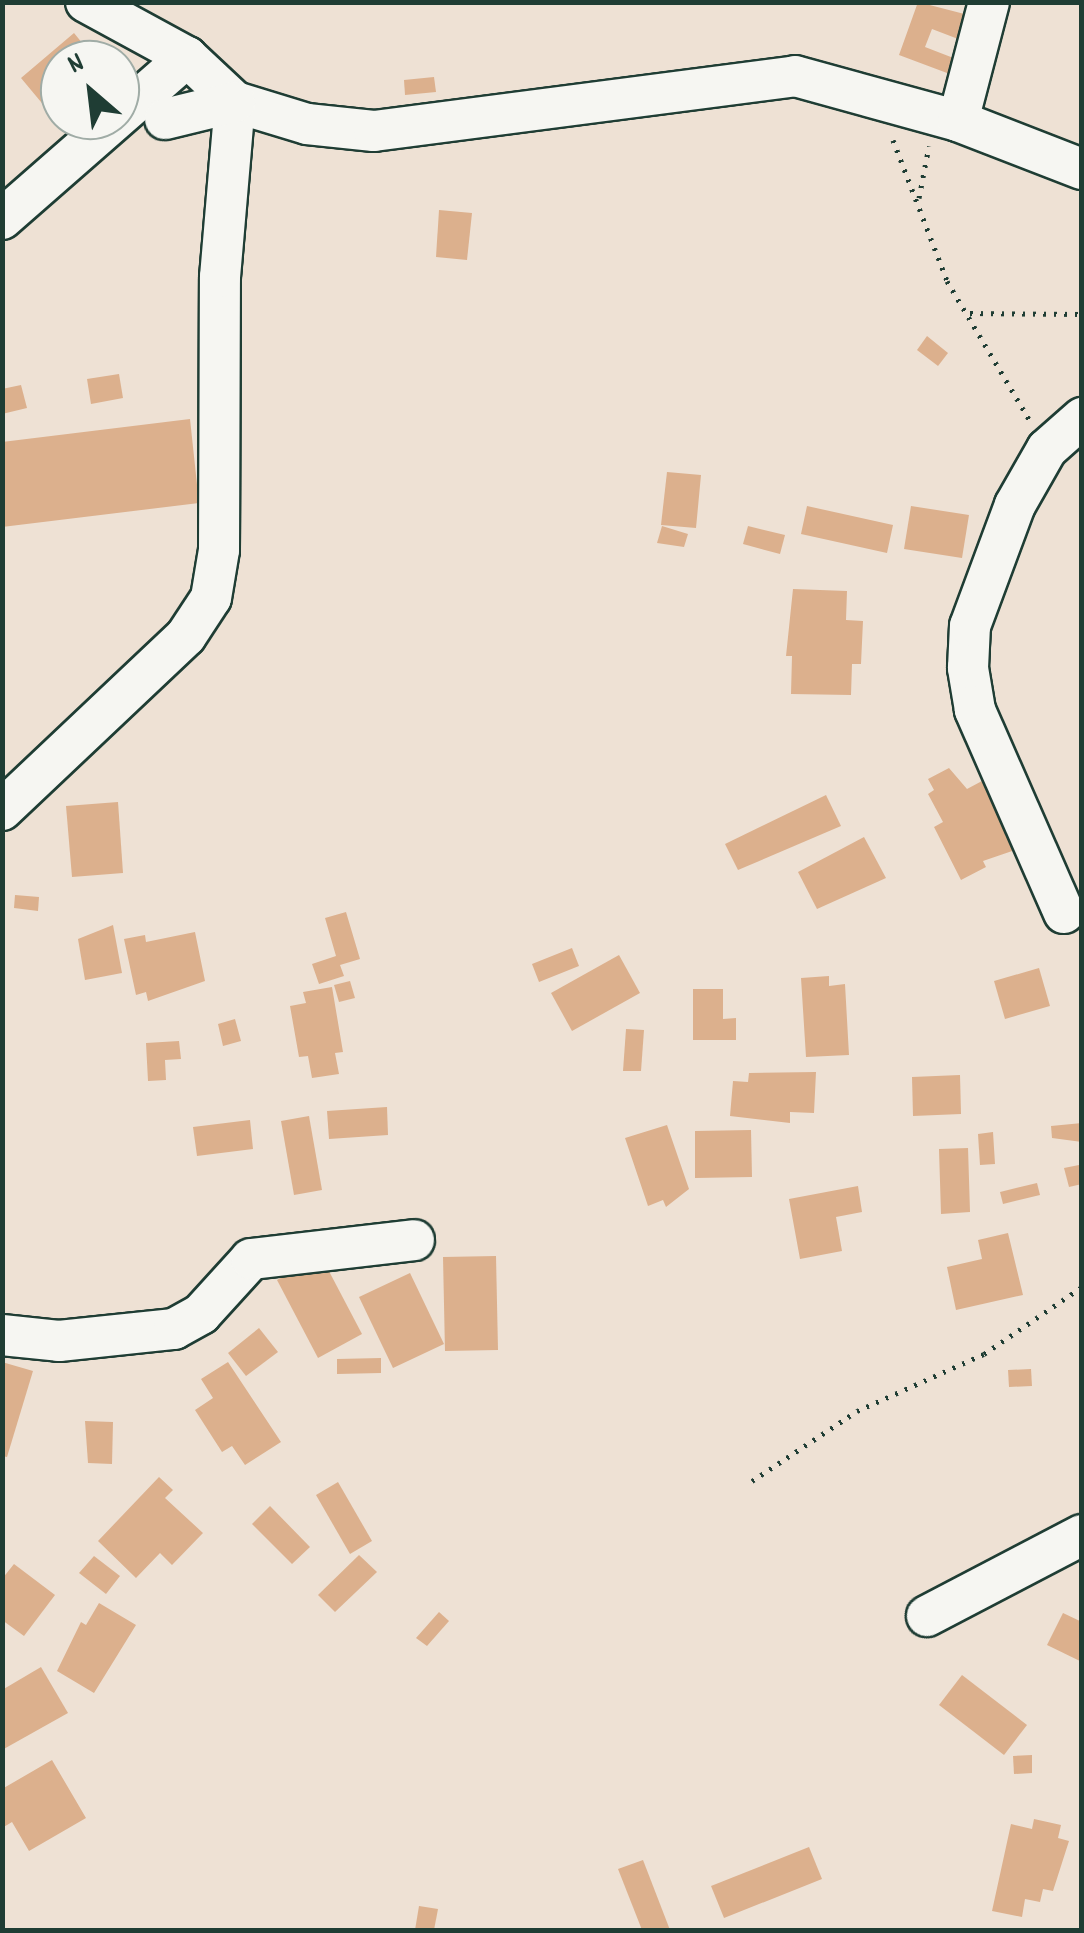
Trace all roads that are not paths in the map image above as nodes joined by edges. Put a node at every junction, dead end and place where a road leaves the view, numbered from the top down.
1 (86, 2) edge
2 (989, 2) edge
3 (138, 11) edge
4 (209, 78) junction
5 (140, 111) edge
6 (949, 118) junction
7 (140, 120) edge
8 (97, 140) edge
9 (1082, 169) edge
10 (2, 219) edge
11 (1082, 418) edge
12 (2, 810) edge
13 (1058, 916) edge
14 (414, 1240) dead end
15 (2, 1335) edge
16 (1082, 1536) edge
17 (927, 1616) dead end

1 - 3 street
2 - 6 street
3 - 4 street
4 - 5 street
4 - 6 street
4 - 7 street
4 - 12 street
6 - 9 street
8 - 10 street
11 - 13 street
14 - 15 street
16 - 17 street

